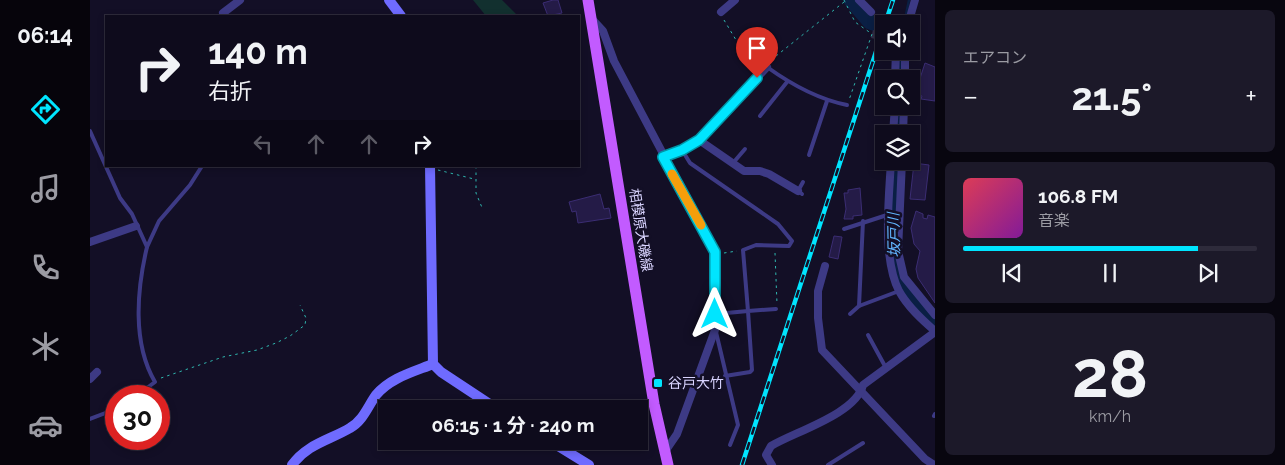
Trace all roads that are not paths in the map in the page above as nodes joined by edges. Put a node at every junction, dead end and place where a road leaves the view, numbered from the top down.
1 (240, 0) edge
2 (389, 0) edge
3 (588, 0) edge
4 (735, 0) edge
5 (859, 0) edge
6 (915, 0) edge
7 (721, 12) road end
8 (871, 12) dead end
9 (224, 15) edge
10 (400, 15) edge
11 (911, 15) edge
12 (591, 17) junction
13 (767, 67) joint
14 (787, 82) junction
15 (827, 101) junction
16 (847, 105) road end
17 (760, 116) dead end
18 (90, 131) edge
19 (699, 140) junction
20 (745, 149) dead end
21 (682, 150) junction
22 (808, 155) dead end
23 (663, 157) junction
24 (733, 163) junction
25 (105, 164) edge
26 (106, 167) edge
27 (201, 167) edge
28 (430, 167) edge
29 (891, 170) edge
30 (902, 170) edge
31 (803, 182) dead end
32 (800, 192) joint
33 (889, 214) junction
34 (863, 221) junction
35 (136, 226) junction
36 (844, 229) dead end
37 (90, 242) edge
38 (148, 247) junction
39 (825, 266) dead end
40 (899, 291) junction
41 (859, 306) junction
42 (776, 309) road end
43 (748, 311) junction
44 (715, 314) junction
45 (850, 314) dead end
46 (935, 315) edge
47 (715, 330) junction
48 (935, 332) edge
49 (868, 335) dead end
50 (433, 364) junction
51 (886, 368) junction
52 (97, 372) dead end
53 (725, 376) junction
54 (90, 379) edge
55 (151, 385) edge
56 (861, 392) junction
57 (483, 400) edge
58 (105, 413) edge
59 (90, 419) edge
60 (863, 443) dead end
61 (730, 445) dead end
62 (565, 450) edge
63 (664, 453) junction
64 (924, 462) edge
65 (295, 464) edge
66 (590, 465) edge
67 (668, 465) edge
68 (772, 465) edge
69 (828, 465) edge
70 (934, 465) edge

1 - 9 street
2 - 10 street
3 - 12 main road, 相模原大磯線
4 - 7 street
5 - 8 street
6 - 11 street
12 - 23 street
12 - 63 main road, 相模原大磯線
13 - 14 lane
13 - 19 street
14 - 15 lane
14 - 17 lane
15 - 16 lane
15 - 22 lane
18 - 25 lane
19 - 21 street
19 - 24 street
20 - 24 lane
21 - 23 street
21 - 43 lane
23 - 44 street
24 - 32 street
26 - 35 lane
27 - 38 lane
28 - 50 street
29 - 33 street
30 - 46 street
31 - 32 lane
33 - 34 lane
33 - 40 street
34 - 36 lane
34 - 41 lane
35 - 37 street
35 - 38 lane
38 - 55 lane
39 - 56 street
40 - 41 lane
40 - 48 street
41 - 45 lane
42 - 43 lane
43 - 44 lane
43 - 53 lane
44 - 47 street
47 - 53 lane
47 - 63 street
48 - 51 street
49 - 51 lane
50 - 57 street
50 - 65 street
51 - 56 street
52 - 54 street
53 - 61 lane
56 - 64 street
56 - 68 street
58 - 59 lane
60 - 69 lane
62 - 66 street
63 - 67 main road, 相模原大磯線
64 - 70 street

